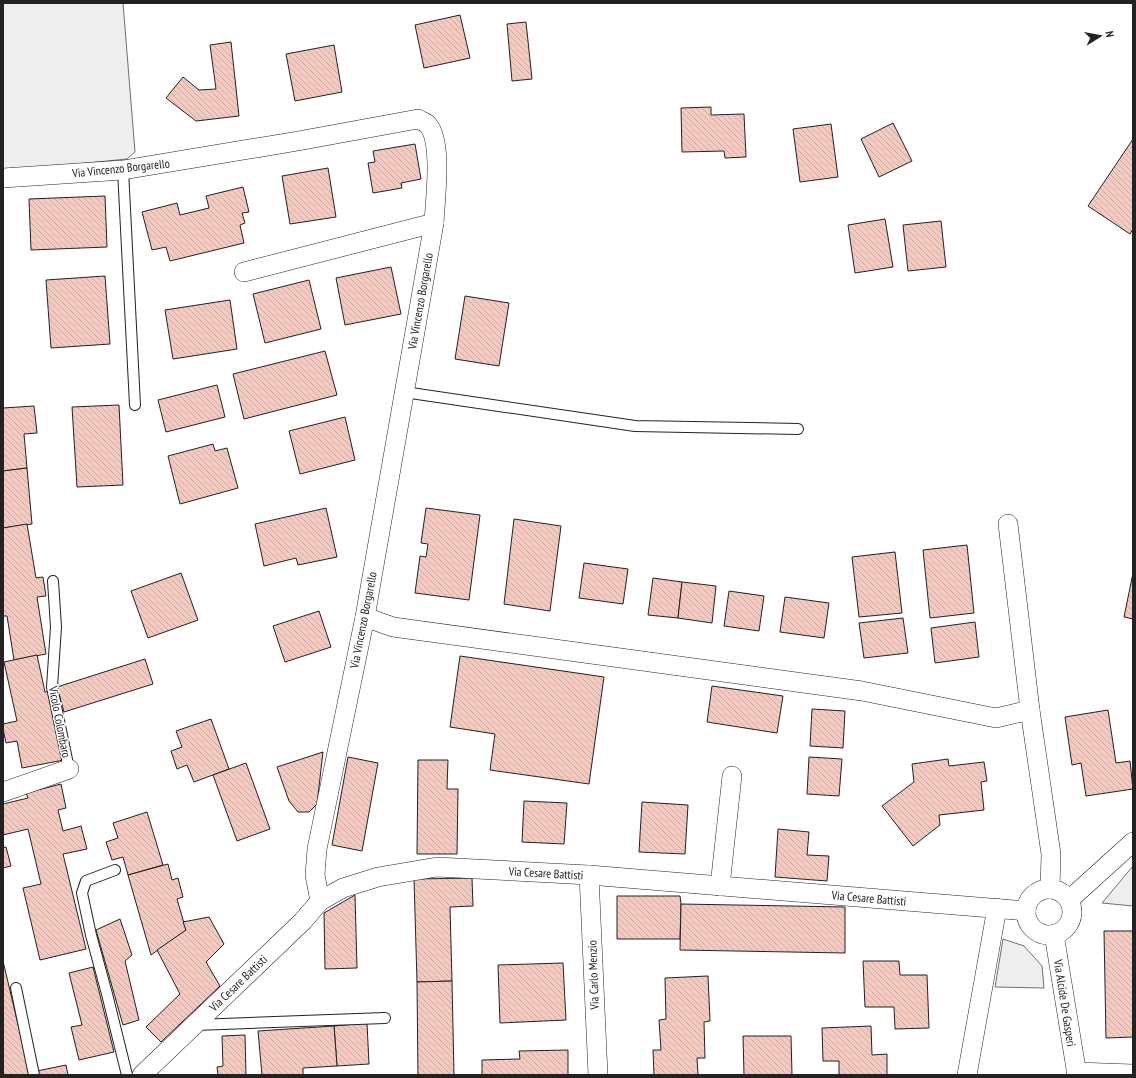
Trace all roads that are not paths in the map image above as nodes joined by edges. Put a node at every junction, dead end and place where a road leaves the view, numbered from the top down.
1 (123, 170) junction
2 (3, 178) edge
3 (434, 223) junction
4 (244, 272) dead end
5 (404, 392) junction
6 (135, 405) dead end
7 (798, 429) dead end
8 (1008, 524) dead end
9 (53, 581) dead end
10 (365, 617) junction
11 (1030, 710) junction
12 (69, 769) joint
13 (732, 776) dead end
14 (3, 792) edge
15 (1133, 842) edge
16 (115, 870) dead end
17 (589, 875) junction
18 (720, 886) junction
19 (1050, 889) junction
20 (1069, 900) junction
21 (320, 902) junction
22 (997, 908) junction
23 (1026, 911) junction
24 (1054, 934) junction
25 (16, 988) dead end
26 (385, 1018) dead end
27 (194, 1025) junction
28 (1077, 1074) edge
29 (1133, 1074) edge
30 (34, 1075) edge
31 (127, 1075) edge
32 (142, 1075) edge
33 (598, 1075) edge
34 (967, 1075) edge

1 - 2 street, Via Vincenzo Borgarello
1 - 3 street, Via Vincenzo Borgarello
1 - 6 lane
3 - 4 street
3 - 5 street, Via Vincenzo Borgarello
5 - 7 lane
5 - 10 street, Via Vincenzo Borgarello
8 - 11 street
9 - 12 lane, Vicolo Colombaro
10 - 11 street
10 - 21 street, Via Vincenzo Borgarello
11 - 19 street
12 - 14 street, Vicolo Colombaro
13 - 18 street
15 - 20 street
16 - 31 lane
17 - 18 street, Via Cesare Battisti
17 - 21 street, Via Cesare Battisti
17 - 33 street, Via Carlo Menzio
18 - 22 street, Via Cesare Battisti
19 - 20 street
19 - 23 street
20 - 24 street
21 - 27 street, Via Cesare Battisti
22 - 23 street, Via Cesare Battisti
22 - 34 street
23 - 24 street
24 - 28 street, Via Alcide De Gasperi
25 - 30 lane
26 - 27 lane
27 - 32 street, Via Cesare Battisti
28 - 29 street, Via Alcide De Gasperi

